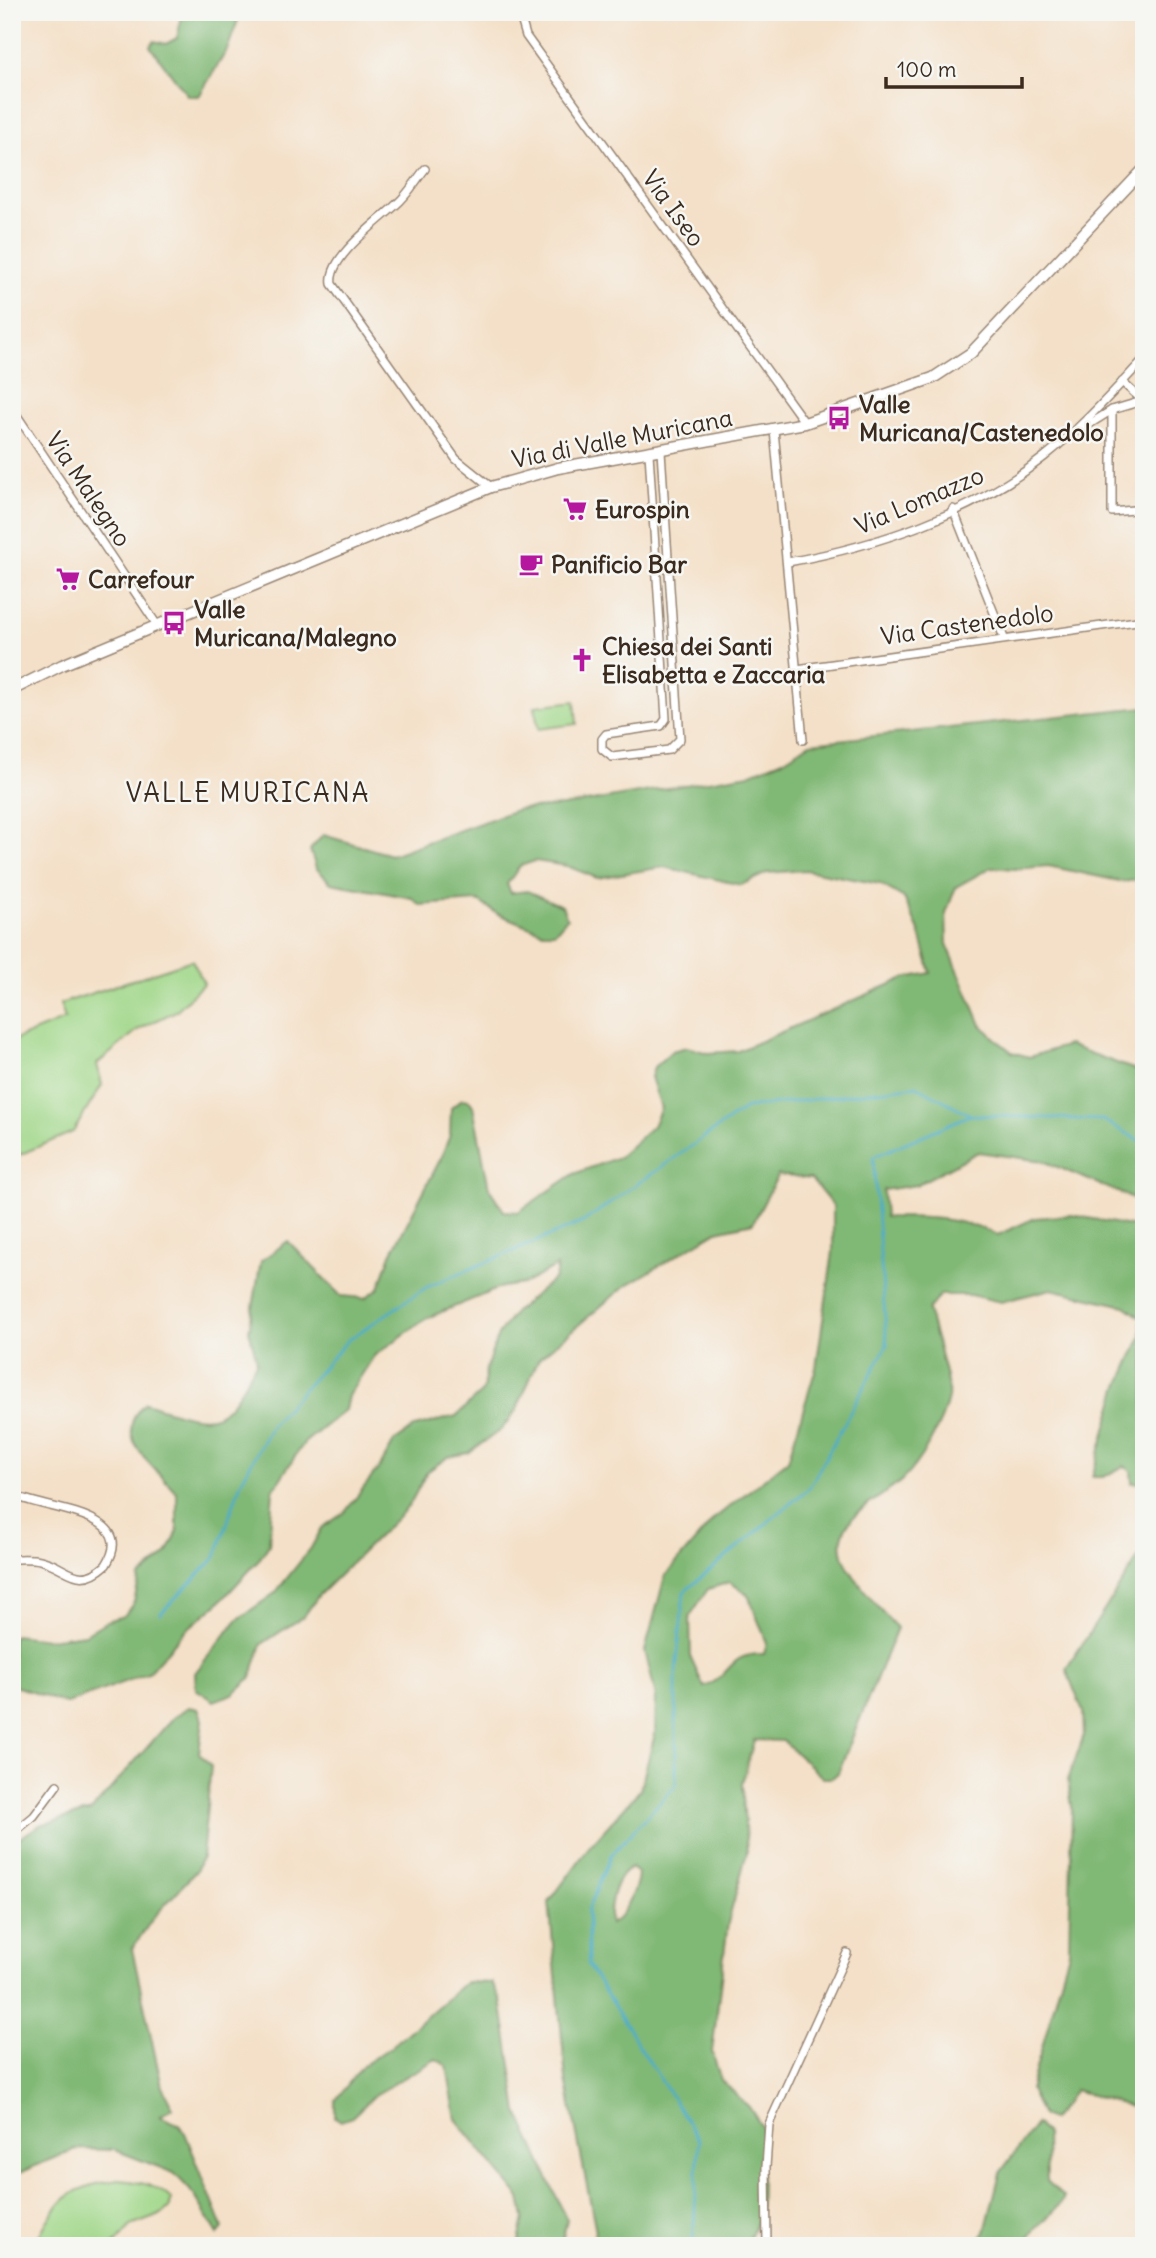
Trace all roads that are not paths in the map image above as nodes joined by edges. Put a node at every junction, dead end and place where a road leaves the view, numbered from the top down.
1 (519, 12) edge
2 (425, 169) dead end
3 (1144, 169) edge
4 (1144, 359) edge
5 (1122, 382) junction
6 (1143, 401) edge
7 (12, 408) edge
8 (1112, 410) junction
9 (805, 423) junction
10 (774, 430) junction
11 (1070, 435) junction
12 (661, 451) junction
13 (649, 453) junction
14 (491, 486) junction
15 (953, 509) junction
16 (1144, 509) edge
17 (788, 562) junction
18 (1144, 620) edge
19 (157, 625) junction
20 (1004, 638) junction
21 (797, 668) junction
22 (12, 690) edge
23 (803, 740) dead end
24 (12, 1494) edge
25 (12, 1559) edge
26 (57, 1785) dead end
27 (12, 1834) edge
28 (847, 1953) dead end
29 (767, 2246) edge

1 - 9 street, Via Iseo
2 - 14 street
3 - 9 street, Via di Valle Muricana
4 - 5 street, Via Lomazzo
5 - 6 street
5 - 11 street, Via Lomazzo
6 - 8 street
7 - 19 street, Via Malegno
8 - 11 street
8 - 16 street
9 - 10 street, Via di Valle Muricana
10 - 12 street, Via di Valle Muricana
10 - 17 street
11 - 15 street, Via Lomazzo
12 - 13 street, Via di Valle Muricana
12 - 13 street
13 - 14 street, Via di Valle Muricana
14 - 19 street, Via di Valle Muricana
15 - 17 street, Via Lomazzo
15 - 20 street
17 - 21 street
18 - 20 street, Via Castenedolo
19 - 22 street, Via di Valle Muricana
20 - 21 street, Via Castenedolo
21 - 23 street
24 - 25 street
26 - 27 street
28 - 29 street

